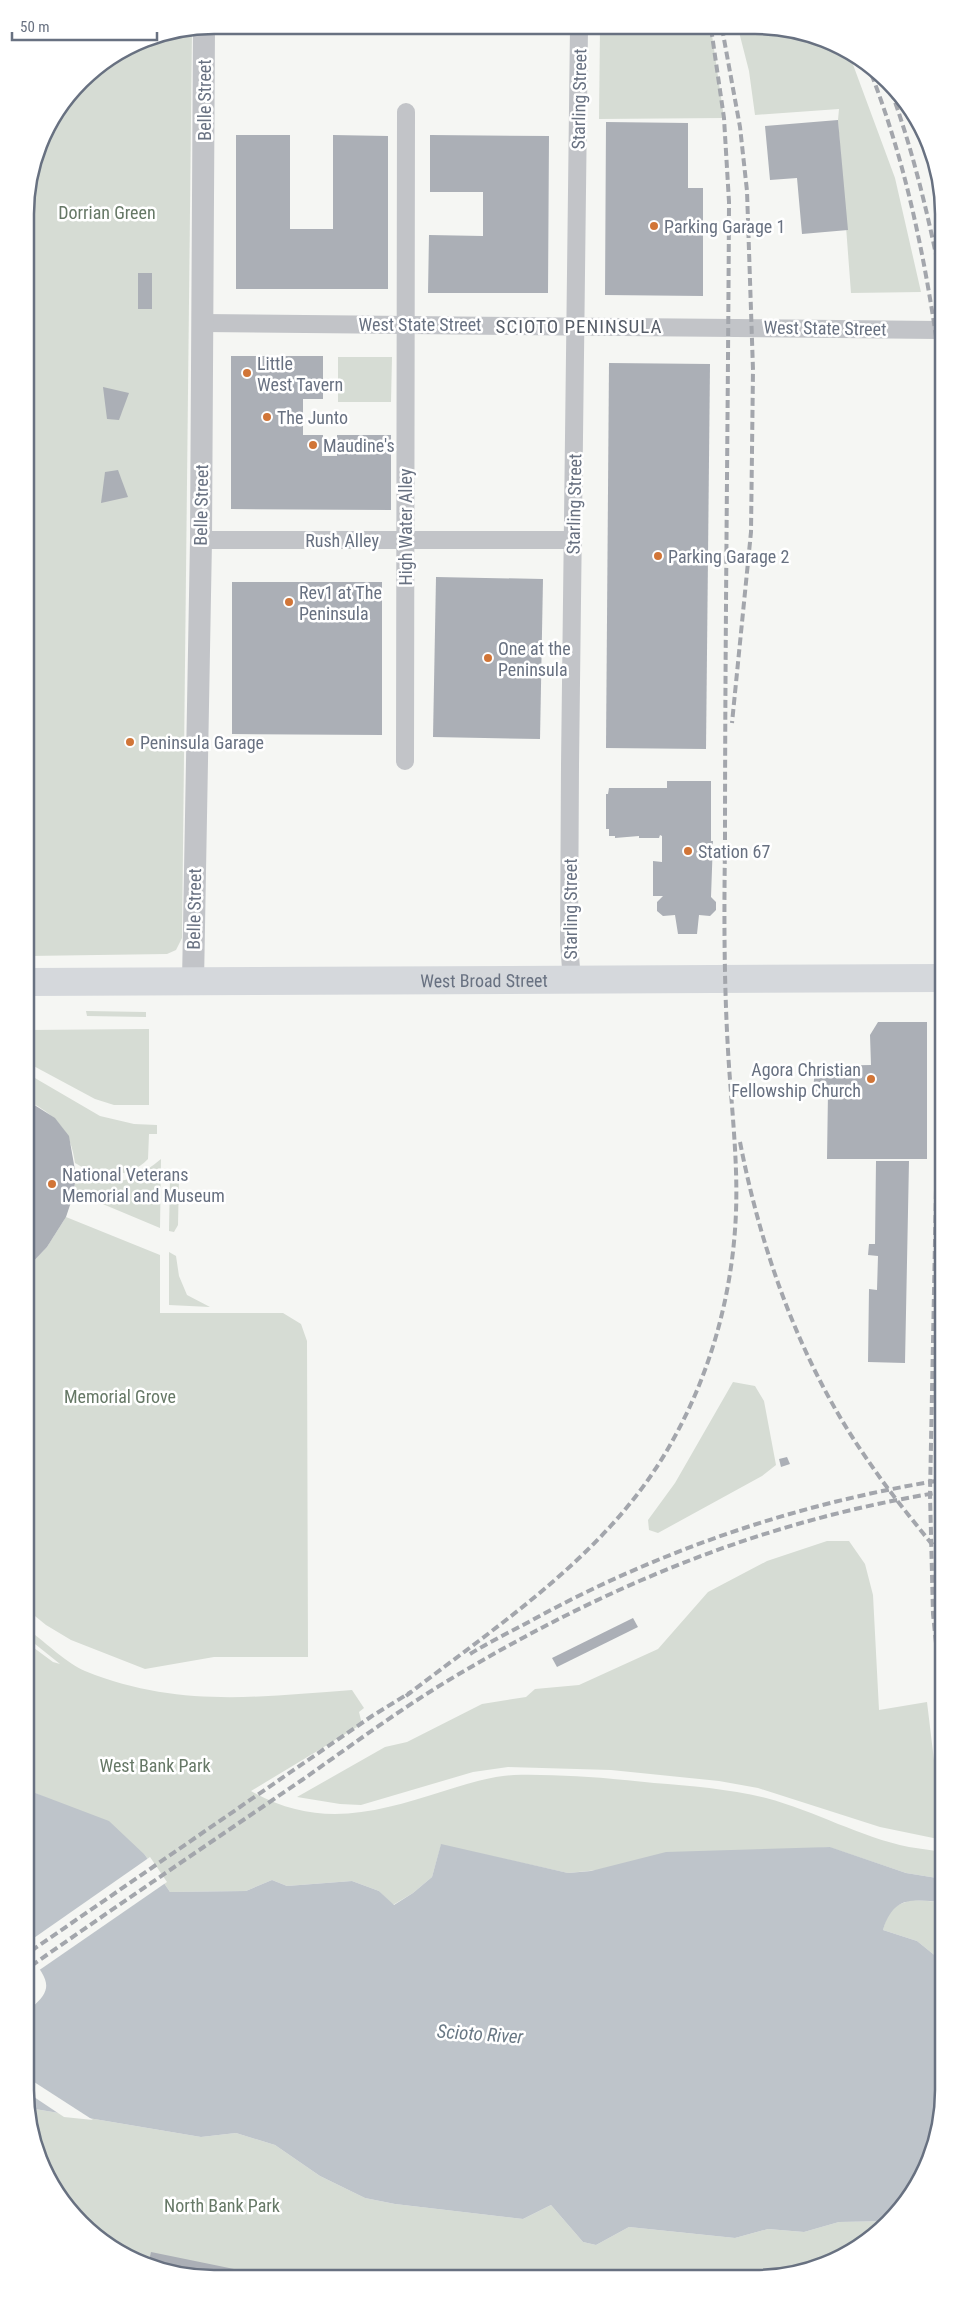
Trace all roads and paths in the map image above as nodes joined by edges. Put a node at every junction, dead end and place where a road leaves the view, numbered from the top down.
1 (204, 34) edge
2 (580, 34) edge
3 (406, 112) dead end
4 (203, 323) junction
5 (406, 324) junction
6 (576, 325) junction
7 (935, 330) edge
8 (201, 540) junction
9 (406, 540) junction
10 (573, 540) junction
11 (405, 761) dead end
12 (935, 978) edge
13 (572, 981) junction
14 (34, 982) edge
15 (193, 982) junction

1 - 4 street, Belle Street
2 - 6 street, Starling Street
3 - 5 street, High Water Alley
4 - 5 street, West State Street
4 - 8 street, Belle Street
5 - 6 street, West State Street
5 - 9 street, High Water Alley
6 - 7 street, West State Street
6 - 10 street, Starling Street
8 - 9 street, Rush Alley
8 - 15 street, Belle Street
9 - 10 street, Rush Alley
9 - 11 street, High Water Alley
10 - 13 street, Starling Street
12 - 13 main road, West Broad Street
13 - 15 main road, West Broad Street
14 - 15 main road, West Broad Street

